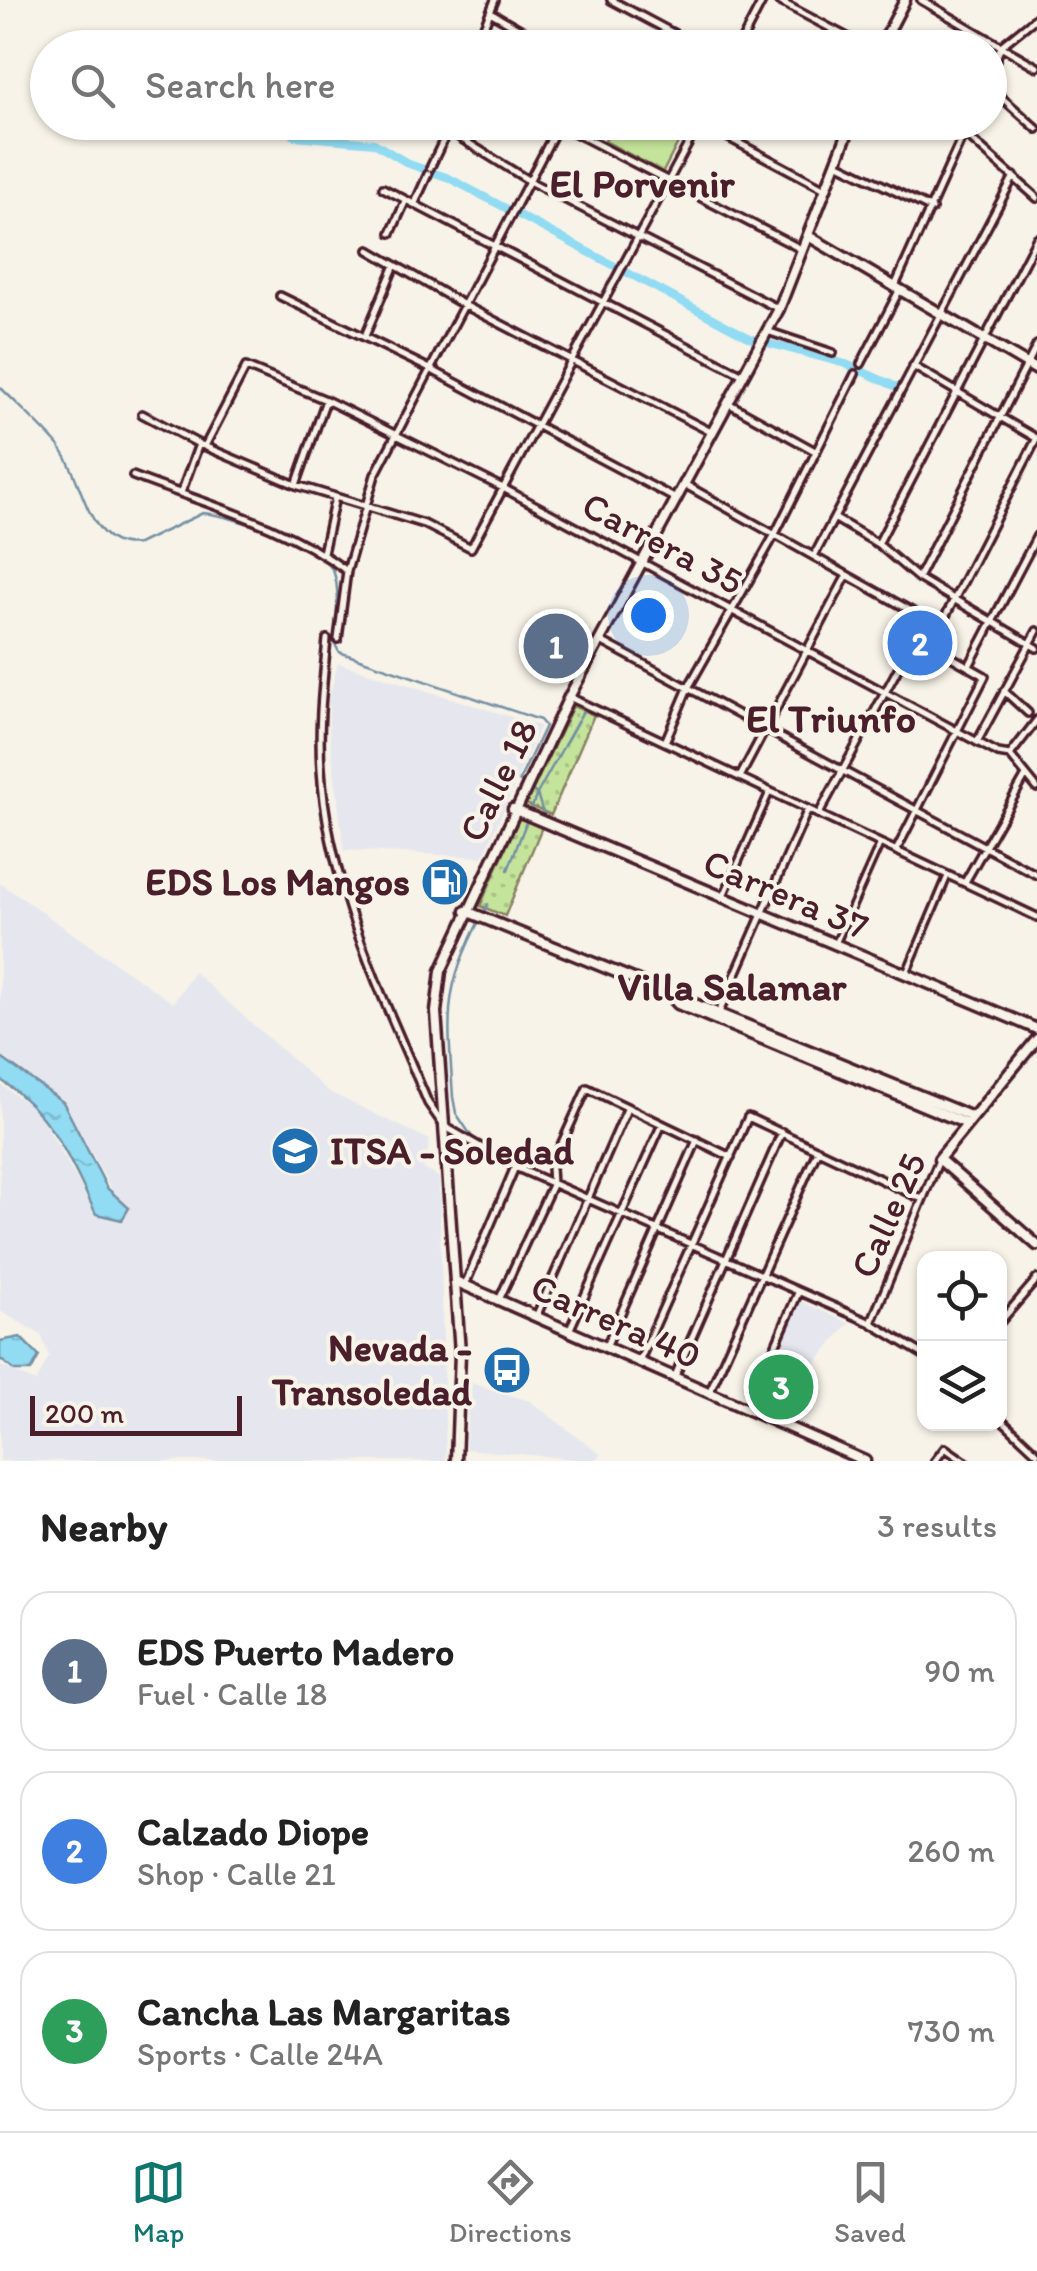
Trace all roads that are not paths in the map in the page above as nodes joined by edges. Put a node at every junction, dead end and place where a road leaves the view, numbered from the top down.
1 (496, 0) edge
2 (611, 0) edge
3 (762, 0) edge
4 (777, 0) edge
5 (905, 0) edge
6 (921, 0) edge
7 (490, 12) junction
8 (1037, 17) edge
9 (482, 30) edge
10 (522, 30) edge
11 (667, 30) edge
12 (747, 30) edge
13 (834, 30) edge
14 (889, 30) edge
15 (973, 30) edge
16 (1007, 41) edge
17 (1007, 50) edge
18 (1037, 68) edge
19 (1007, 102) edge
20 (1037, 129) edge
21 (444, 140) edge
22 (465, 140) edge
23 (550, 140) edge
24 (591, 140) edge
25 (690, 140) edge
26 (732, 140) edge
27 (844, 140) edge
28 (961, 140) edge
29 (971, 140) edge
30 (837, 164) junction
31 (1014, 176) junction
32 (666, 179) junction
33 (531, 182) junction
34 (383, 188) dead end
35 (827, 190) junction
36 (1037, 198) edge
37 (406, 200) junction
38 (415, 204) junction
39 (932, 209) junction
40 (391, 233) dead end
41 (636, 236) junction
42 (810, 237) junction
43 (1037, 238) edge
44 (496, 249) junction
45 (369, 250) dead end
46 (804, 250) junction
47 (395, 265) junction
48 (898, 288) junction
49 (280, 296) dead end
50 (602, 304) junction
51 (464, 305) junction
52 (779, 309) junction
53 (941, 312) junction
54 (766, 334) junction
55 (366, 336) junction
56 (984, 338) junction
57 (1037, 345) edge
58 (833, 353) dead end
59 (572, 361) junction
60 (861, 364) dead end
61 (1027, 364) junction
62 (913, 366) junction
63 (430, 368) junction
64 (1037, 370) edge
65 (855, 374) dead end
66 (742, 375) junction
67 (957, 391) junction
68 (326, 400) junction
69 (728, 403) junction
70 (142, 414) dead end
71 (998, 416) junction
72 (539, 426) junction
73 (712, 432) junction
74 (397, 435) junction
75 (1037, 438) edge
76 (202, 444) junction
77 (815, 451) junction
78 (133, 476) dead end
79 (296, 484) junction
80 (684, 484) junction
81 (504, 490) junction
82 (180, 494) junction
83 (335, 497) junction
84 (676, 499) junction
85 (365, 504) junction
86 (834, 518) junction
87 (774, 536) junction
88 (1037, 536) edge
89 (878, 544) junction
90 (323, 553) junction
91 (814, 556) junction
92 (642, 562) junction
93 (346, 571) junction
94 (847, 575) junction
95 (918, 578) junction
96 (954, 600) junction
97 (733, 612) junction
98 (925, 619) junction
99 (993, 620) junction
100 (1037, 631) edge
101 (338, 639) dead end
102 (327, 640) dead end
103 (600, 640) junction
104 (932, 646) dead end
105 (1034, 646) edge
106 (807, 651) junction
107 (970, 666) junction
108 (688, 688) junction
109 (1004, 691) junction
110 (888, 694) junction
111 (569, 697) junction
112 (1028, 712) dead end
113 (1037, 721) edge
114 (765, 729) junction
115 (957, 732) junction
116 (666, 742) junction
117 (977, 742) junction
118 (1010, 755) junction
119 (844, 771) junction
120 (740, 777) junction
121 (1025, 777) junction
122 (1037, 788) edge
123 (770, 791) junction
124 (808, 809) junction
125 (513, 810) junction
126 (918, 811) junction
127 (819, 814) junction
128 (881, 843) junction
129 (984, 846) junction
130 (896, 850) junction
131 (948, 875) junction
132 (1037, 875) edge
133 (964, 882) junction
134 (723, 898) junction
135 (466, 911) junction
136 (761, 914) junction
137 (1037, 916) edge
138 (835, 945) junction
139 (906, 974) junction
140 (718, 1015) junction
141 (1037, 1029) edge
142 (1037, 1039) edge
143 (627, 1108) junction
144 (967, 1119) junction
145 (662, 1124) junction
146 (444, 1126) junction
147 (782, 1132) junction
148 (697, 1140) junction
149 (818, 1148) junction
150 (732, 1157) junction
151 (939, 1159) junction
152 (515, 1167) junction
153 (552, 1185) junction
154 (587, 1198) junction
155 (922, 1199) junction
156 (622, 1213) junction
157 (656, 1229) junction
158 (1037, 1245) edge
159 (692, 1246) junction
160 (726, 1261) junction
161 (762, 1277) junction
162 (1037, 1280) edge
163 (455, 1281) junction
164 (466, 1285) junction
165 (798, 1292) junction
166 (498, 1300) junction
167 (1007, 1314) edge
168 (536, 1316) junction
169 (871, 1323) junction
170 (570, 1331) junction
171 (606, 1347) junction
172 (917, 1351) edge
173 (639, 1362) junction
174 (674, 1377) junction
175 (710, 1392) junction
176 (748, 1410) junction
177 (1007, 1425) edge
178 (1037, 1453) edge
179 (456, 1461) edge
180 (865, 1461) edge
181 (936, 1461) edge
182 (964, 1461) edge

1 - 7 street
2 - 11 street
3 - 12 street
4 - 13 street
5 - 14 street
6 - 15 street
7 - 9 street
7 - 10 street
8 - 16 street
17 - 18 street
19 - 20 street
21 - 38 street
22 - 33 street
23 - 33 street
24 - 32 street
25 - 32 street
26 - 35 street
27 - 30 street, Calle 18
28 - 39 street
29 - 31 street
30 - 35 street, Calle 18
30 - 39 street
31 - 36 street
31 - 53 street
32 - 41 street
32 - 46 street
33 - 41 street
33 - 44 street
34 - 37 street
35 - 42 street, Calle 18
37 - 38 street
37 - 40 street
38 - 44 street
39 - 48 street
41 - 50 street
41 - 52 street
42 - 46 street, Calle 18
42 - 48 street
43 - 56 street
44 - 50 street
44 - 51 street
45 - 47 street
46 - 52 street, Calle 18
47 - 51 street
47 - 55 street
48 - 53 street
48 - 60 street
49 - 55 street
50 - 59 street
50 - 66 street
51 - 59 street
51 - 63 street
52 - 54 street, Calle 18
53 - 56 street
53 - 62 street
54 - 58 street
54 - 66 street, Calle 18
55 - 63 street
56 - 61 street
56 - 67 street
57 - 61 street
59 - 72 street
59 - 73 street
61 - 64 street
61 - 71 street
62 - 67 street
62 - 86 street
63 - 72 street
63 - 74 street
65 - 77 street
66 - 69 street, Calle 18
67 - 71 street
67 - 89 street
68 - 74 street, Carrera 35
68 - 76 street, Carrera 35
68 - 79 street
69 - 73 street, Calle 18
69 - 77 street
70 - 76 street
71 - 75 street
71 - 95 street
72 - 81 street
72 - 84 street
73 - 80 street, Calle 18
74 - 81 street, Carrera 35
74 - 85 street
75 - 96 street
76 - 79 street
76 - 82 street
77 - 87 street
78 - 82 street
79 - 83 street
80 - 84 street, Calle 18
80 - 87 street
81 - 85 street
81 - 92 street, Carrera 35
82 - 90 street
83 - 85 street
83 - 90 street
84 - 92 street, Calle 18
85 - 93 street
86 - 89 street
86 - 91 street
87 - 91 street
87 - 97 street
88 - 99 street
89 - 95 street
90 - 93 street
91 - 94 street
92 - 97 street, Carrera 35
92 - 103 street, Calle 18
93 - 101 street
94 - 98 street
94 - 106 street
95 - 96 street
96 - 98 street
96 - 99 street
97 - 106 street, Carrera 35
97 - 108 street
98 - 110 street
99 - 105 street
99 - 107 street
100 - 105 street
102 - 146 street
103 - 108 street
103 - 111 street, Calle 18
104 - 107 street
105 - 109 street
106 - 110 street, Carrera 35
106 - 114 street
107 - 115 street
108 - 114 street
108 - 116 street
109 - 112 street
109 - 117 street
110 - 115 street, Carrera 35
110 - 119 street
111 - 116 street
111 - 125 street, Calle 18
113 - 118 street
114 - 119 street
114 - 120 street
115 - 117 street, Carrera 35
115 - 126 street
116 - 120 street
117 - 118 street, Carrera 35
118 - 121 street
119 - 126 street
119 - 127 street
120 - 123 street
121 - 122 street
121 - 129 street
123 - 124 street
123 - 134 street
124 - 127 street
124 - 136 street
125 - 134 street, Carrera 37
125 - 135 street, Calle 18
126 - 129 street
126 - 130 street
127 - 128 street
128 - 130 street
128 - 138 street
129 - 132 street
129 - 133 street
130 - 131 street
131 - 133 street
131 - 139 street
133 - 137 street
134 - 136 street, Carrera 37
135 - 140 street
135 - 146 street, Calle 18
136 - 138 street, Carrera 37
136 - 140 street
138 - 139 street, Carrera 37
139 - 141 street, Carrera 37
140 - 144 street
142 - 144 street, Calle 25
143 - 145 street
143 - 153 street
143 - 154 street
144 - 151 street, Calle 25
145 - 148 street
145 - 156 street
146 - 152 street
146 - 163 street, Calle 18
147 - 149 street
147 - 150 street
147 - 160 street
148 - 150 street
148 - 157 street
149 - 155 street
149 - 161 street
150 - 159 street
151 - 155 street, Calle 25
151 - 158 street
152 - 153 street
152 - 164 street
153 - 154 street
153 - 166 street
154 - 156 street
154 - 168 street
155 - 169 street, Calle 25
156 - 157 street
156 - 170 street
157 - 159 street
157 - 171 street
159 - 160 street
159 - 173 street
160 - 161 street
160 - 174 street
161 - 165 street
161 - 175 street
162 - 167 street
163 - 164 street, Carrera 40
163 - 179 street, Calle 18
164 - 166 street, Carrera 40
165 - 169 street
165 - 176 street
166 - 168 street, Carrera 40
168 - 170 street, Carrera 40
169 - 172 street
170 - 171 street, Carrera 40
171 - 173 street, Carrera 40
173 - 174 street, Carrera 40
174 - 175 street, Carrera 40
175 - 176 street, Carrera 40
176 - 180 street, Carrera 40
177 - 178 street
181 - 182 street

